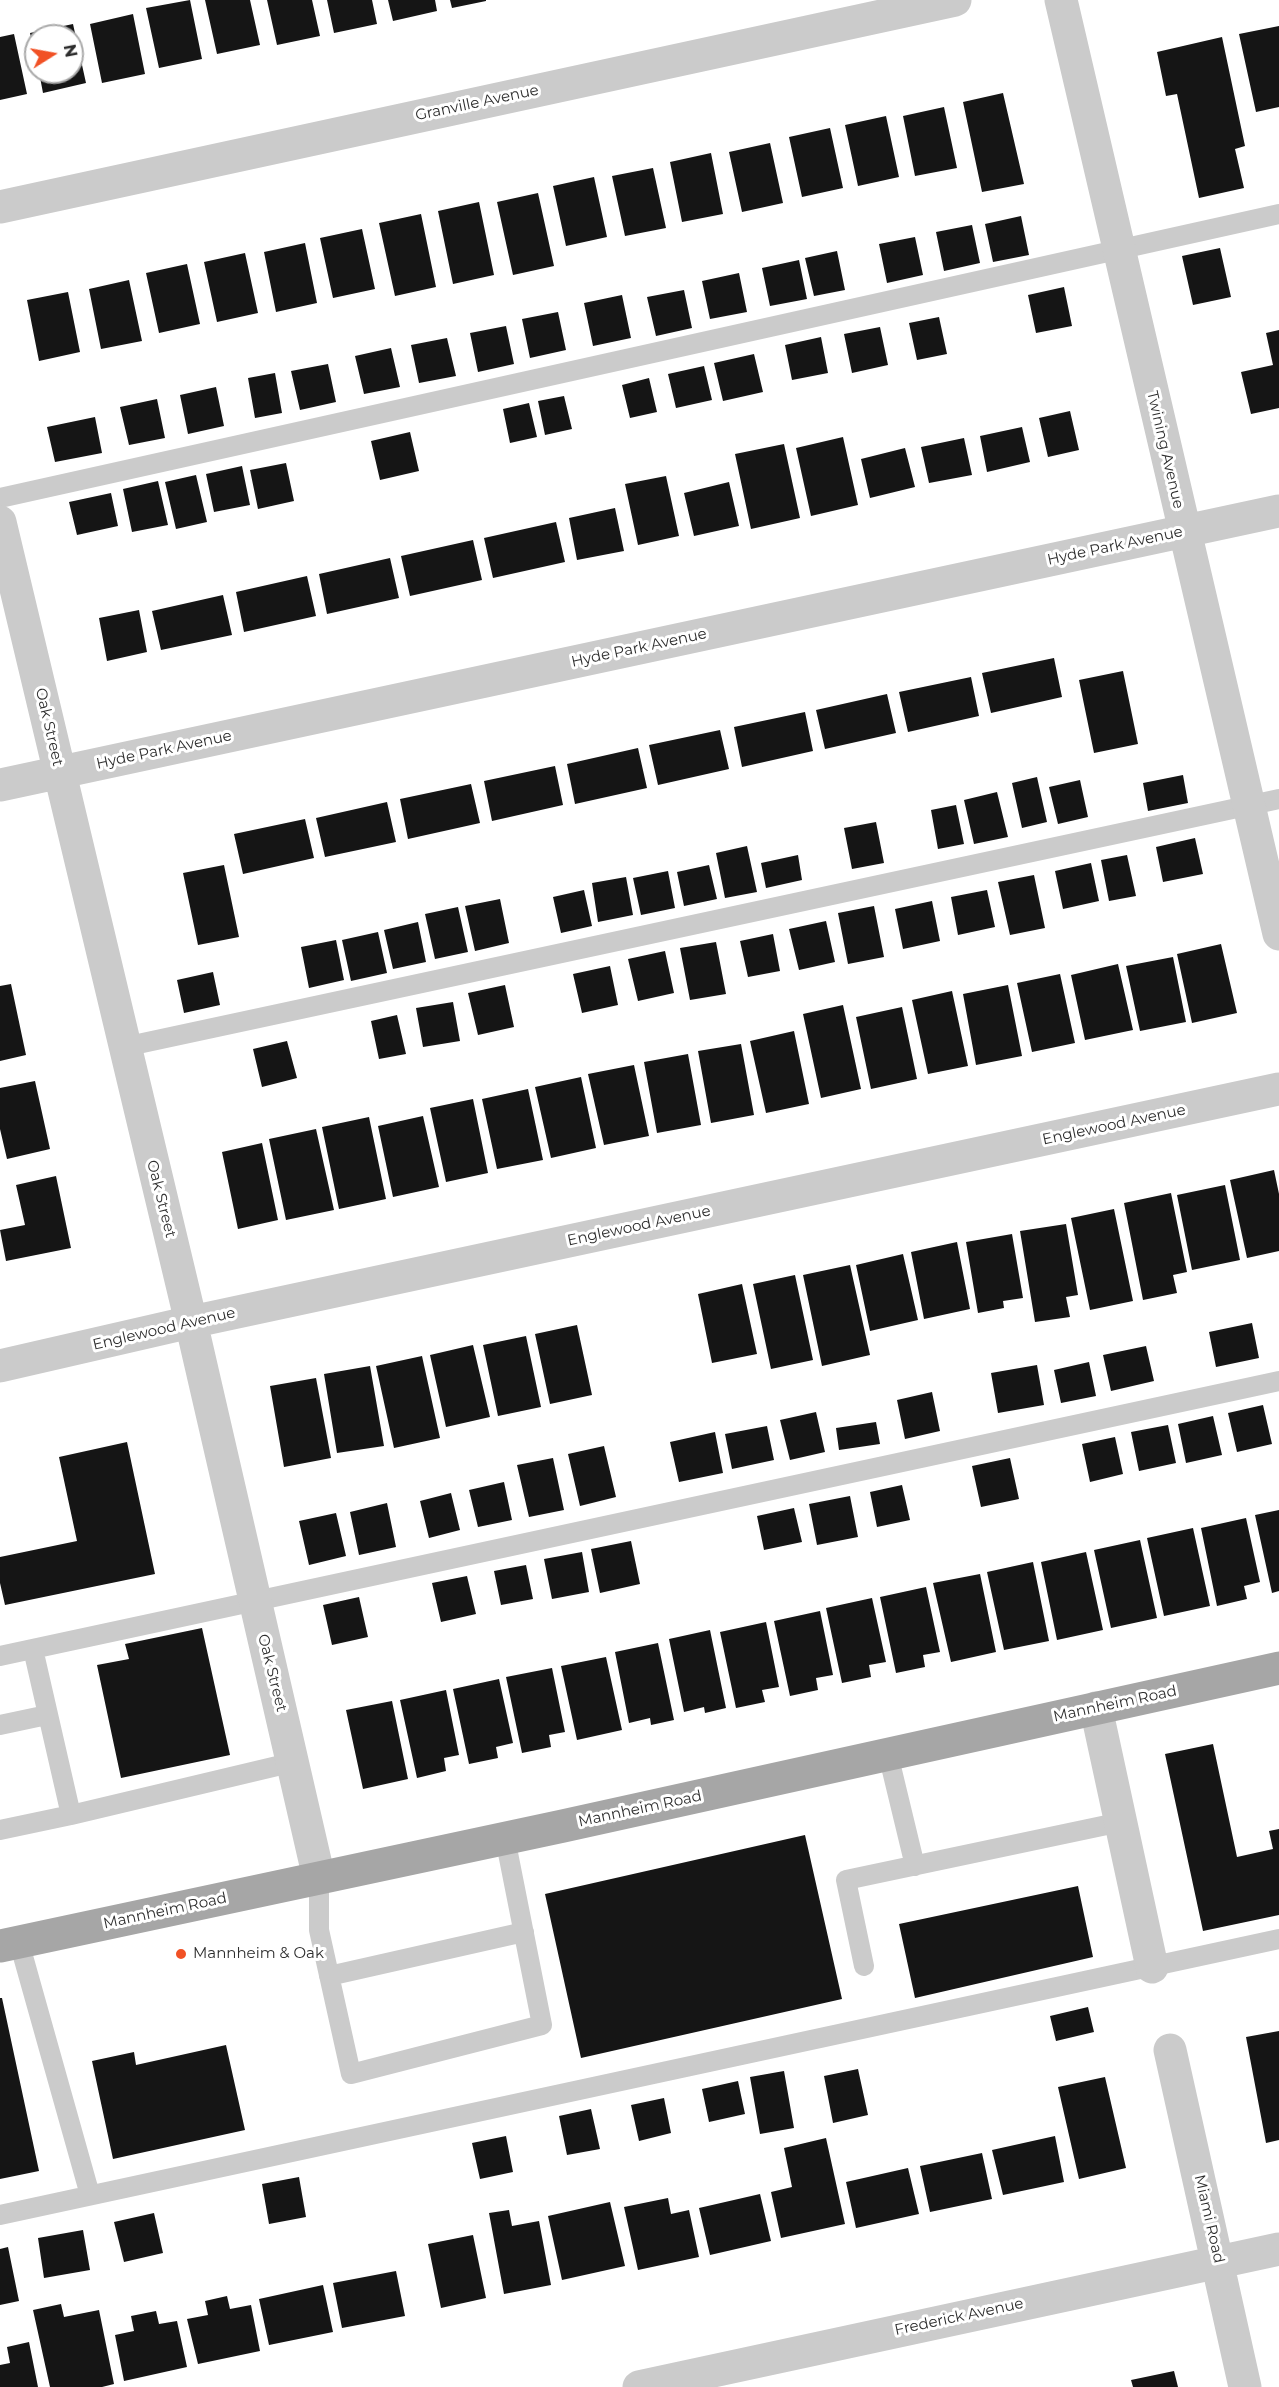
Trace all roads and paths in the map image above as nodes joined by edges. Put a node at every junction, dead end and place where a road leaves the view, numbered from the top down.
1 (955, 0) edge
2 (1061, 0) edge
3 (0, 207) edge
4 (1279, 214) edge
5 (1119, 248) junction
6 (0, 498) edge
7 (1279, 511) edge
8 (0, 522) edge
9 (1183, 531) junction
10 (60, 773) junction
11 (0, 785) edge
12 (1264, 802) edge
13 (1279, 934) edge
14 (124, 1047) junction
15 (1279, 1089) edge
16 (190, 1322) junction
17 (0, 1366) edge
18 (1279, 1381) edge
19 (255, 1601) junction
20 (33, 1649) junction
21 (0, 1656) edge
22 (1279, 1668) edge
23 (1096, 1708) junction
24 (47, 1715) junction
25 (0, 1725) edge
26 (888, 1754) junction
27 (294, 1762) junction
28 (70, 1815) junction
29 (1120, 1822) junction
30 (0, 1830) edge
31 (505, 1838) junction
32 (915, 1866) junction
33 (319, 1878) junction
34 (524, 1932) junction
35 (1279, 1939) edge
36 (10, 1944) edge
37 (864, 1966) dead end
38 (1152, 1967) junction
39 (329, 1976) junction
40 (1170, 2050) dead end
41 (90, 2195) junction
42 (0, 2215) edge
43 (1279, 2249) edge
44 (1219, 2261) junction
45 (639, 2387) edge
46 (1245, 2387) edge

1 - 3 street, Granville Avenue
2 - 5 street, Twining Avenue
4 - 5 lane
5 - 6 lane
5 - 9 street, Twining Avenue
7 - 9 street, Hyde Park Avenue
8 - 10 street, Oak Street
9 - 10 street, Hyde Park Avenue
9 - 12 street, Twining Avenue
10 - 11 street, Hyde Park Avenue
10 - 14 street, Oak Street
12 - 13 street, Twining Avenue
12 - 14 lane
14 - 16 street, Oak Street
15 - 16 street, Englewood Avenue
16 - 17 street, Englewood Avenue
16 - 19 street, Oak Street
18 - 19 lane
19 - 20 lane
19 - 27 street, Oak Street
20 - 21 lane
20 - 24 lane
22 - 23 main road, Mannheim Road
23 - 26 main road, Mannheim Road
23 - 29 street
24 - 25 lane
24 - 28 lane
26 - 31 main road, Mannheim Road
26 - 32 lane
27 - 28 lane
27 - 33 street, Oak Street
28 - 30 lane
29 - 32 lane
29 - 38 street
31 - 33 main road, Mannheim Road
31 - 34 lane
32 - 37 lane
33 - 36 main road, Mannheim Road
33 - 39 lane
34 - 39 lane
34 - 39 lane
35 - 38 lane
36 - 41 lane
38 - 41 lane
40 - 44 street, Miami Road
41 - 42 lane
43 - 44 street, Frederick Avenue
44 - 45 street, Frederick Avenue
44 - 46 street, Miami Road

